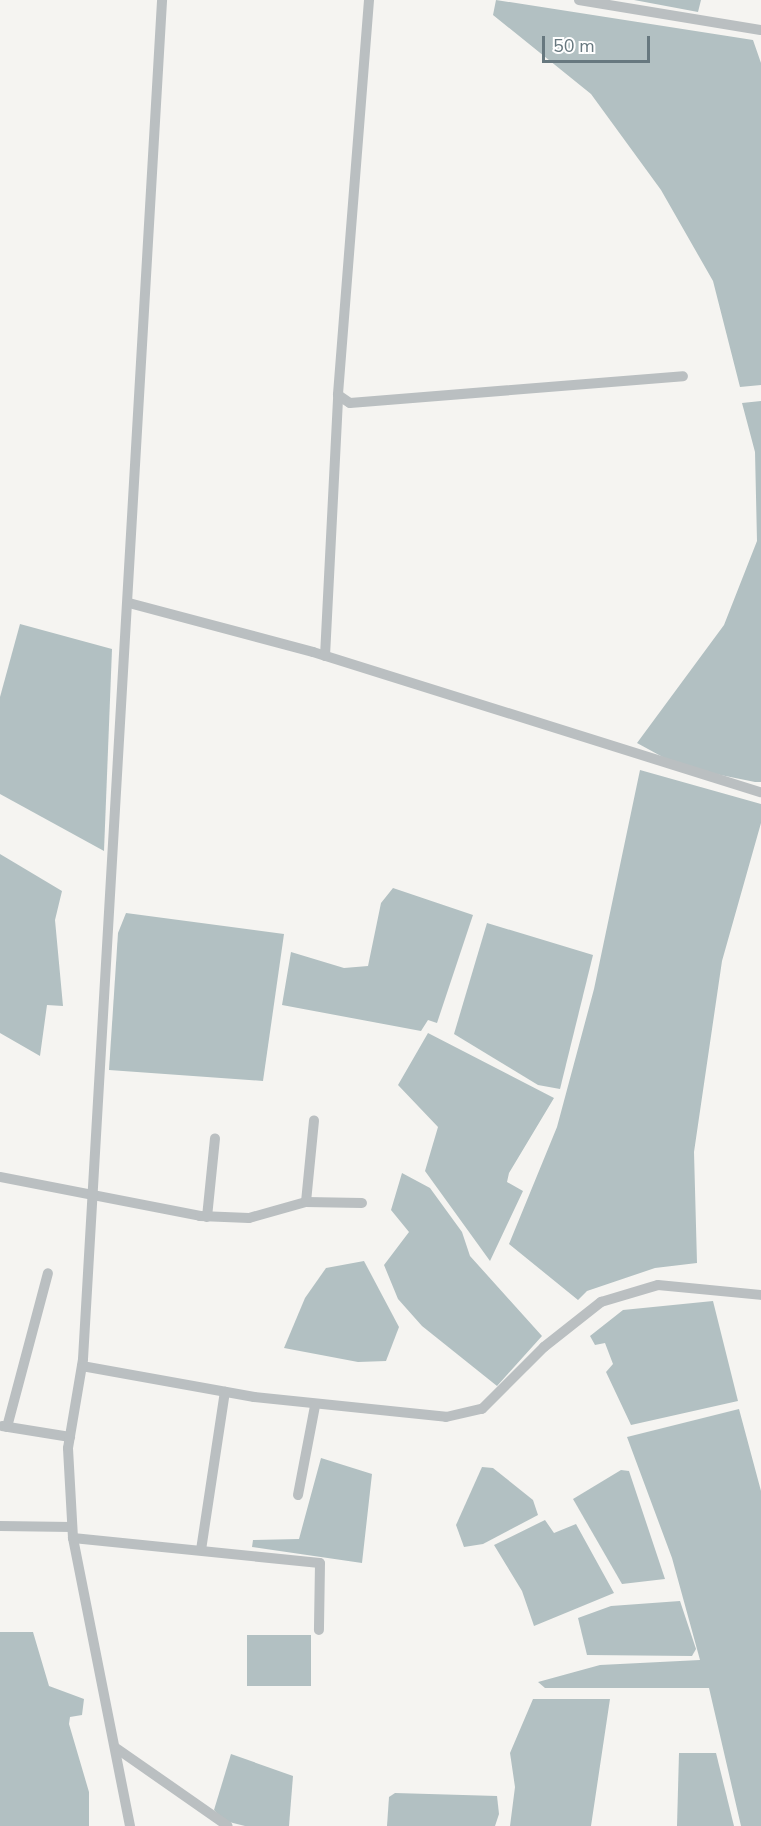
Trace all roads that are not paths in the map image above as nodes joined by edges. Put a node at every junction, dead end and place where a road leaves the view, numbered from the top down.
1 (162, 0) edge
2 (369, 0) edge
3 (579, 0) edge
4 (761, 30) edge
5 (682, 376) dead end
6 (338, 395) junction
7 (129, 603) junction
8 (325, 656) junction
9 (761, 792) edge
10 (314, 1120) dead end
11 (215, 1138) dead end
12 (0, 1177) edge
13 (92, 1198) junction
14 (306, 1202) junction
15 (362, 1203) dead end
16 (207, 1217) junction
17 (48, 1273) dead end
18 (761, 1295) edge
19 (82, 1366) junction
20 (225, 1392) junction
21 (315, 1406) junction
22 (3, 1426) edge
23 (70, 1437) junction
24 (298, 1495) dead end
25 (0, 1526) edge
26 (73, 1533) junction
27 (201, 1550) junction
28 (318, 1630) dead end
29 (116, 1748) junction
30 (129, 1826) edge
31 (228, 1826) edge

1 - 7 street
2 - 6 street
3 - 4 street
5 - 6 street
6 - 8 street
7 - 8 street
7 - 13 street
8 - 9 street
10 - 14 street
11 - 16 street
12 - 13 street
13 - 16 street
13 - 19 street
14 - 15 street
14 - 16 street
17 - 22 street
18 - 21 street
19 - 20 street
19 - 23 street
20 - 21 street
20 - 27 street
21 - 24 street
22 - 23 street
23 - 26 street
25 - 26 street
26 - 27 street
26 - 29 street
27 - 28 street
29 - 30 street
29 - 31 street

